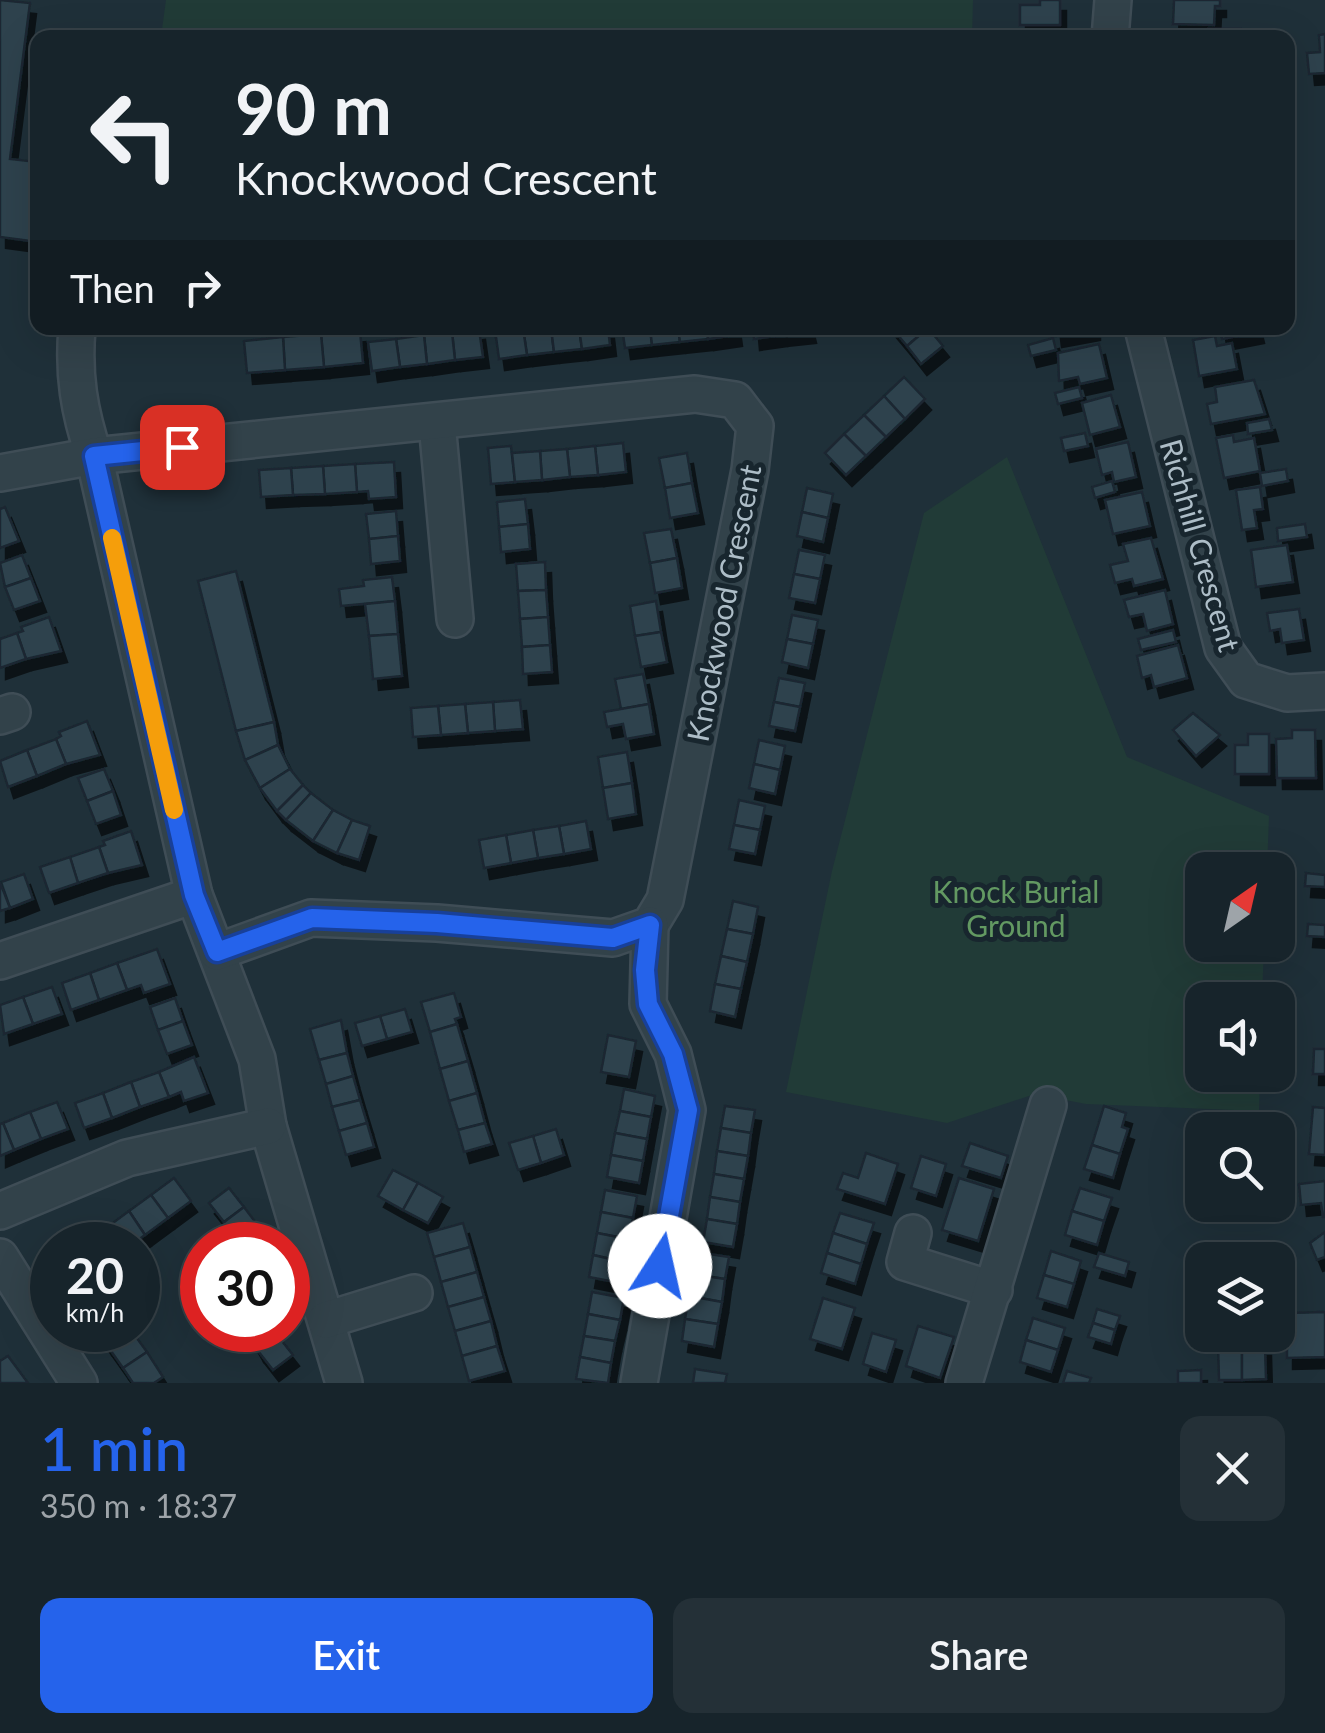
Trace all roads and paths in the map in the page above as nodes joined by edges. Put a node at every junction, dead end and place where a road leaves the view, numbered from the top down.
1 (1112, 0) edge
2 (1110, 30) edge
3 (76, 335) edge
4 (1144, 335) edge
5 (437, 423) junction
6 (94, 456) junction
7 (0, 473) edge
8 (455, 619) dead end
9 (1325, 691) edge
10 (194, 895) junction
11 (650, 925) junction
12 (217, 952) junction
13 (0, 961) edge
14 (1048, 1104) dead end
15 (268, 1126) junction
16 (0, 1211) edge
17 (913, 1233) dead end
18 (0, 1257) edge
19 (994, 1290) junction
20 (414, 1294) dead end
21 (326, 1320) junction
22 (79, 1383) edge
23 (344, 1383) edge
24 (639, 1383) edge
25 (964, 1383) edge

1 - 2 street
3 - 6 street
4 - 9 street, Richhill Crescent
5 - 6 street, Knockwood Crescent
5 - 8 street
5 - 11 street, Knockwood Crescent
6 - 7 street, Knockwood Crescent
6 - 10 street
10 - 12 street
10 - 13 street
11 - 12 street
11 - 24 street, Knockwood Crescent
12 - 15 street
14 - 19 street
15 - 16 street
15 - 21 street
17 - 19 street
18 - 22 street
19 - 25 street
20 - 21 street
21 - 23 street

